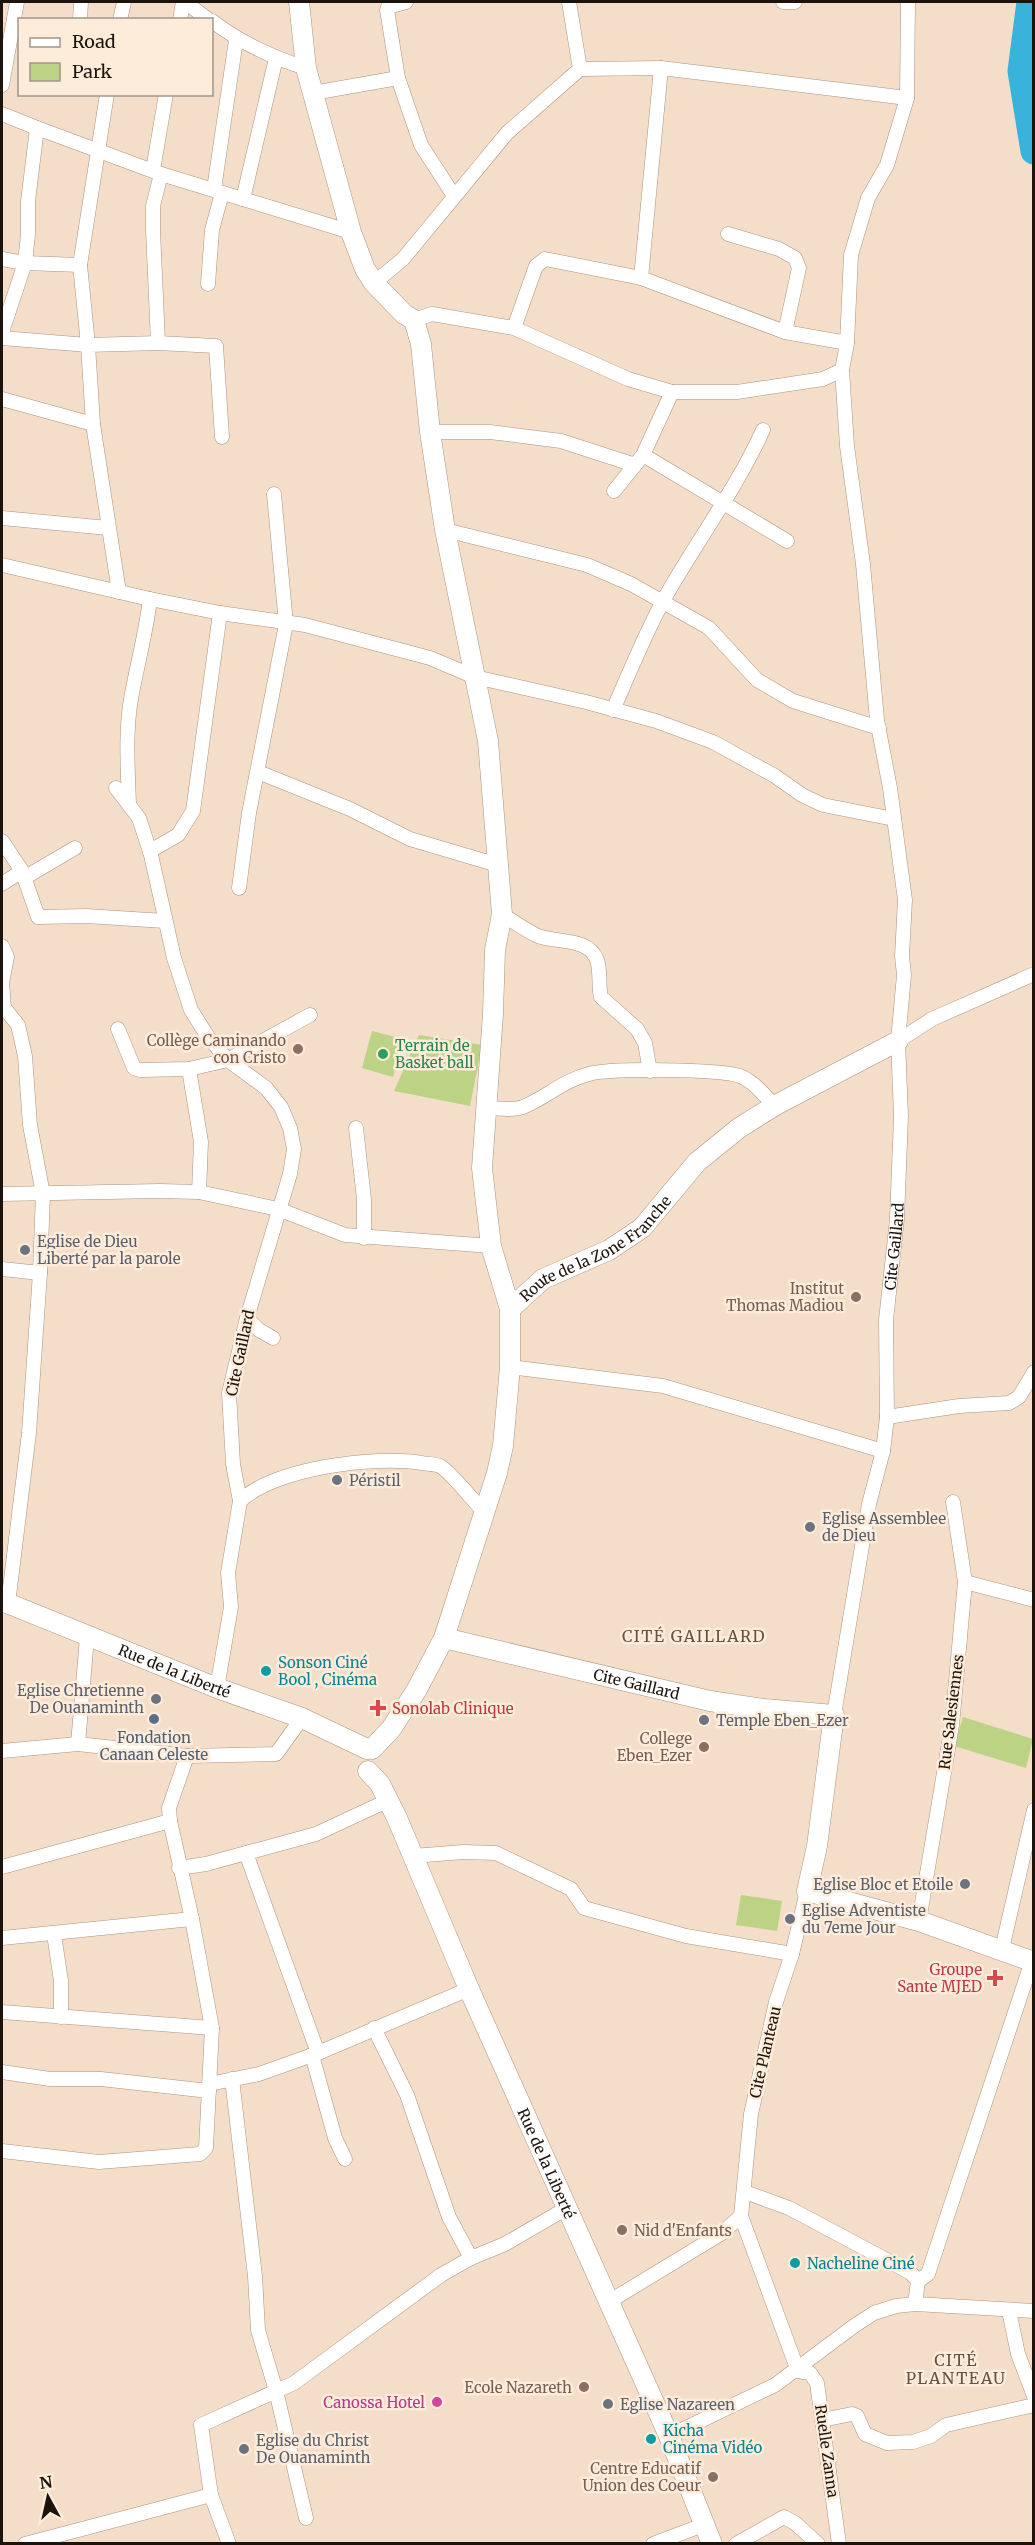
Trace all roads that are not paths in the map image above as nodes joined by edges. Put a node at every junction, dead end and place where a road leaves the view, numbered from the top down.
1 (81, 2) edge
2 (124, 2) edge
3 (184, 2) edge
4 (300, 2) edge
5 (406, 2) edge
6 (569, 2) edge
7 (908, 2) edge
8 (16, 6) edge
9 (2, 9) edge
10 (80, 18) edge
11 (120, 18) edge
12 (180, 18) edge
13 (207, 18) edge
14 (213, 22) edge
15 (236, 40) junction
16 (276, 58) junction
17 (306, 68) junction
18 (661, 68) junction
19 (580, 69) junction
20 (398, 78) junction
21 (2, 86) edge
22 (313, 93) junction
23 (107, 96) edge
24 (166, 96) edge
25 (907, 98) junction
26 (2, 114) edge
27 (37, 128) junction
28 (97, 148) junction
29 (157, 172) junction
30 (218, 191) junction
31 (454, 195) junction
32 (243, 199) junction
33 (351, 232) junction
34 (728, 234) dead end
35 (2, 259) edge
36 (25, 263) junction
37 (80, 265) junction
38 (641, 278) junction
39 (374, 283) junction
40 (208, 284) dead end
41 (414, 320) junction
42 (514, 328) junction
43 (2, 332) edge
44 (785, 332) junction
45 (2, 338) edge
46 (158, 343) junction
47 (847, 343) junction
48 (88, 345) junction
49 (842, 370) junction
50 (672, 392) junction
51 (2, 399) edge
52 (93, 423) junction
53 (763, 430) dead end
54 (430, 432) junction
55 (222, 437) dead end
56 (639, 460) junction
57 (614, 491) dead end
58 (274, 494) dead end
59 (722, 503) junction
60 (2, 518) edge
61 (108, 528) junction
62 (445, 530) junction
63 (787, 541) dead end
64 (2, 565) edge
65 (119, 592) junction
66 (150, 599) junction
67 (663, 602) junction
68 (220, 613) junction
69 (286, 624) junction
70 (475, 677) junction
71 (613, 710) junction
72 (879, 728) junction
73 (258, 772) junction
74 (116, 788) dead end
75 (129, 805) junction
76 (894, 819) junction
77 (2, 841) edge
78 (75, 848) dead end
79 (150, 851) junction
80 (498, 865) junction
81 (23, 875) junction
82 (2, 884) edge
83 (239, 888) dead end
84 (502, 914) junction
85 (165, 921) junction
86 (2, 946) edge
87 (1034, 974) edge
88 (3, 1006) edge
89 (310, 1015) dead end
90 (118, 1029) dead end
91 (898, 1041) junction
92 (228, 1059) junction
93 (189, 1069) junction
94 (650, 1071) junction
95 (774, 1106) junction
96 (487, 1108) junction
97 (356, 1128) dead end
98 (199, 1192) junction
99 (2, 1194) edge
100 (43, 1194) junction
101 (278, 1209) junction
102 (364, 1238) junction
103 (491, 1246) junction
104 (2, 1269) edge
105 (40, 1273) junction
106 (510, 1309) junction
107 (247, 1318) junction
108 (273, 1338) dead end
109 (510, 1367) junction
110 (1034, 1372) edge
111 (887, 1417) junction
112 (883, 1451) junction
113 (240, 1501) junction
114 (953, 1502) dead end
115 (485, 1513) junction
116 (965, 1582) junction
117 (1034, 1600) edge
118 (5, 1602) edge
119 (87, 1637) junction
120 (444, 1638) junction
121 (218, 1688) junction
122 (834, 1715) junction
123 (302, 1718) junction
124 (78, 1744) junction
125 (2, 1751) edge
126 (187, 1756) junction
127 (376, 1763) junction
128 (1034, 1810) edge
129 (170, 1821) junction
130 (246, 1853) junction
131 (413, 1856) junction
132 (2, 1867) edge
133 (178, 1868) junction
134 (807, 1891) junction
135 (192, 1919) junction
136 (919, 1922) junction
137 (54, 1934) junction
138 (2, 1938) edge
139 (1002, 1949) junction
140 (792, 1954) junction
141 (1033, 1961) edge
142 (469, 1989) junction
143 (2, 2013) edge
144 (61, 2017) junction
145 (212, 2028) junction
146 (374, 2028) junction
147 (315, 2054) junction
148 (2, 2072) edge
149 (232, 2079) junction
150 (209, 2088) junction
151 (2, 2151) edge
152 (345, 2159) dead end
153 (744, 2192) junction
154 (567, 2208) junction
155 (741, 2216) junction
156 (471, 2258) junction
157 (918, 2281) junction
158 (610, 2301) junction
159 (915, 2304) junction
160 (1009, 2311) junction
161 (1034, 2311) edge
162 (798, 2371) junction
163 (276, 2391) junction
164 (1034, 2396) edge
165 (1034, 2405) edge
166 (822, 2420) junction
167 (669, 2436) junction
168 (211, 2495) junction
169 (306, 2518) dead end
170 (703, 2524) junction
171 (839, 2543) edge
172 (25, 2544) edge
173 (229, 2544) edge
174 (653, 2544) edge
175 (712, 2544) edge
176 (736, 2544) edge
177 (818, 2544) edge
178 (832, 2544) edge

1 - 10 street
2 - 11 street
3 - 12 street
3 - 13 street
4 - 17 street
5 - 20 street
6 - 19 street
7 - 25 street, Cite Gaillard
8 - 9 street
8 - 21 street
14 - 15 street
15 - 16 street
15 - 30 street
16 - 17 street
16 - 32 street
17 - 22 street
18 - 19 street
18 - 25 street
18 - 38 street
19 - 31 street
20 - 22 street
20 - 31 street
22 - 33 street
23 - 28 street
24 - 29 street
25 - 47 street, Cite Gaillard
26 - 27 street
27 - 28 street
27 - 36 street
28 - 29 street
28 - 37 street
29 - 30 street
29 - 46 street
30 - 32 street
30 - 40 street
31 - 39 street
32 - 33 street
33 - 39 street
34 - 44 street
35 - 36 street
36 - 37 street
36 - 43 street
37 - 48 street
38 - 42 street
38 - 44 street
39 - 41 street
41 - 42 street
41 - 54 street
42 - 50 street
44 - 47 street
45 - 48 street
46 - 48 street
46 - 55 street
47 - 49 street, Cite Gaillard
48 - 52 street
49 - 50 street
49 - 72 street, Cite Gaillard
50 - 56 street
51 - 52 street
52 - 61 street
53 - 59 street
54 - 56 street
54 - 62 street
56 - 57 street
56 - 59 street
58 - 69 street
59 - 63 street
59 - 67 street
60 - 61 street
61 - 65 street
62 - 67 street
62 - 70 street
64 - 65 street
65 - 66 street
66 - 68 street
66 - 75 street
67 - 71 street
67 - 72 street
68 - 69 street
68 - 79 street
69 - 70 street
69 - 73 street
70 - 71 street
70 - 80 street
71 - 76 street
72 - 76 street, Cite Gaillard
73 - 80 street
73 - 83 street
74 - 75 street, Cite Gaillard
75 - 79 street, Cite Gaillard
76 - 91 street, Cite Gaillard
77 - 81 street
78 - 81 street
79 - 85 street, Cite Gaillard
80 - 84 street
81 - 82 street
81 - 85 street
84 - 94 street
84 - 96 street
85 - 92 street, Cite Gaillard
86 - 88 street
87 - 91 street, Route de la Zone Franche
88 - 100 street
89 - 92 street
90 - 93 street
91 - 95 street, Route de la Zone Franche
91 - 111 street, Cite Gaillard
92 - 93 street
92 - 101 street, Cite Gaillard
93 - 98 street
94 - 95 street
94 - 96 street
95 - 106 street, Route de la Zone Franche
96 - 103 street
97 - 102 street
98 - 100 street
98 - 101 street
99 - 100 street
100 - 105 street
101 - 102 street
101 - 107 street, Cite Gaillard
102 - 103 street
103 - 106 street
104 - 105 street
105 - 118 street
106 - 109 street, Route de la Zone Franche
107 - 108 street
107 - 113 street, Cite Gaillard
109 - 112 street
109 - 115 street, Route de la Zone Franche
110 - 111 street
111 - 112 street, Cite Gaillard
112 - 122 street, Cite Gaillard
113 - 115 street
113 - 121 street, Cite Gaillard
114 - 116 street, Rue Salesiennes
115 - 120 street, Route de la Zone Franche
116 - 117 street
116 - 136 street, Rue Salesiennes
118 - 119 street, Rue de la Liberté
119 - 121 street, Rue de la Liberté
119 - 124 street
120 - 122 street, Cite Gaillard
120 - 127 street, Route de la Zone Franche
121 - 123 street, Rue de la Liberté
122 - 134 street, Cite Gaillard
123 - 126 street
123 - 127 street, Rue de la Liberté
124 - 125 street
124 - 126 street
126 - 129 street
127 - 130 street
127 - 131 street, Rue de la Liberté
128 - 139 street
129 - 132 street
129 - 133 street
130 - 133 street
130 - 147 street
131 - 140 street
131 - 142 street, Rue de la Liberté
133 - 135 street
134 - 136 street
134 - 140 street, Cite Planteau
135 - 137 street
135 - 145 street
136 - 139 street
137 - 138 street
137 - 144 street
139 - 141 street
140 - 153 street, Cite Planteau
141 - 157 street
142 - 146 street
142 - 154 street, Rue de la Liberté
143 - 144 street
144 - 145 street
145 - 150 street
146 - 147 street
146 - 156 street
147 - 149 street
147 - 152 street
148 - 150 street
149 - 150 street
149 - 163 street
150 - 151 street
153 - 155 street, Cite Planteau
153 - 157 street
154 - 156 street
154 - 158 street, Rue de la Liberté
155 - 158 street
155 - 162 street, Cite Planteau
156 - 163 street
157 - 159 street
158 - 167 street, Rue de la Liberté
159 - 160 street
159 - 162 street
160 - 161 street
160 - 164 street
162 - 166 street, Ruelle Zanna
162 - 167 street
163 - 168 street
163 - 169 street
165 - 166 street
166 - 171 street, Ruelle Zanna
167 - 170 street, Rue de la Liberté
168 - 172 street
168 - 173 street
170 - 174 street
170 - 175 street, Rue de la Liberté
171 - 178 street, Ruelle Zanna
176 - 177 street

